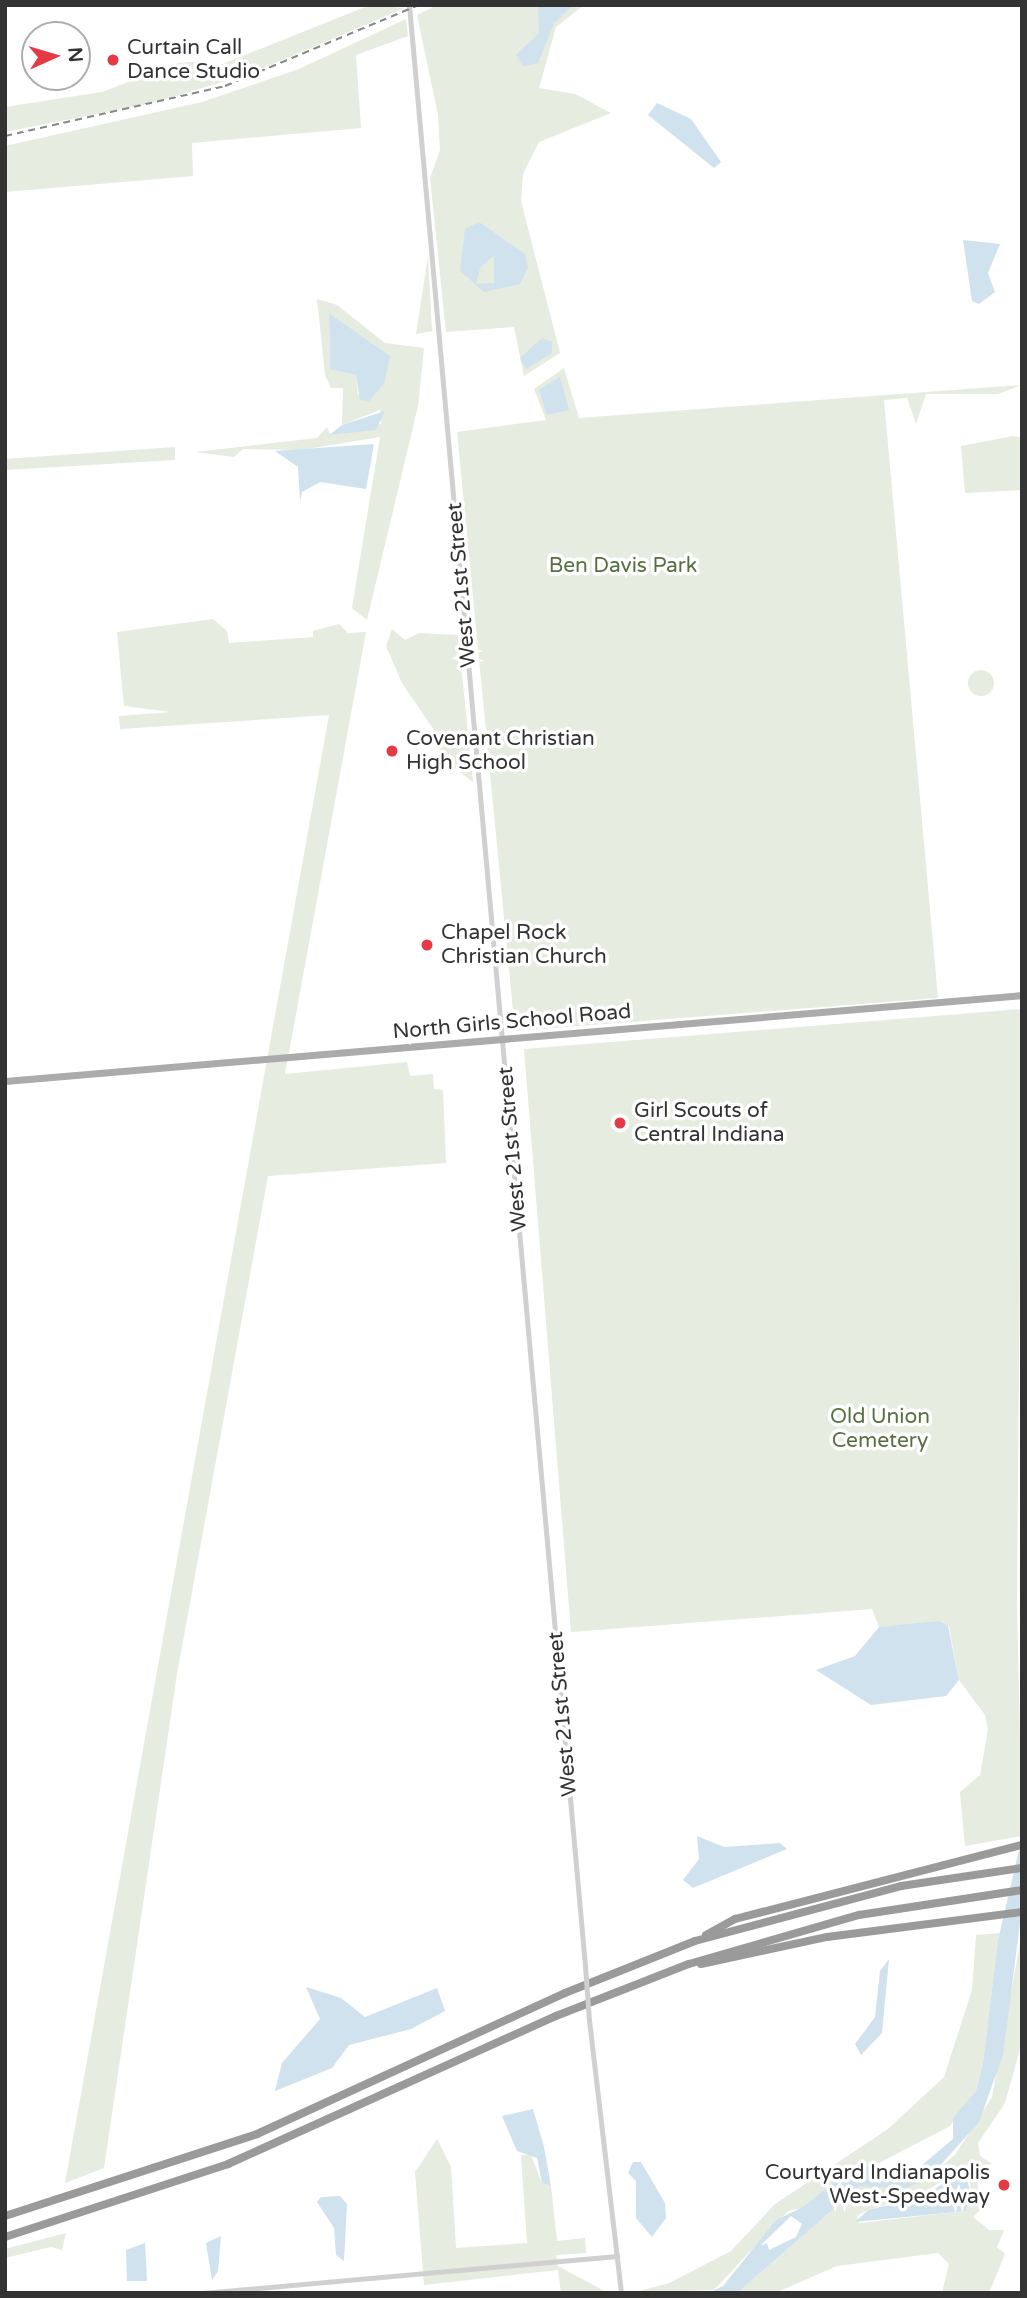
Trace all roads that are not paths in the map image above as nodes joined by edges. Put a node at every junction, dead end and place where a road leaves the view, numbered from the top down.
1 (409, 5) edge
2 (1022, 995) edge
3 (503, 1041) junction
4 (5, 1081) edge
5 (1022, 1846) edge
6 (1022, 1868) edge
7 (1022, 1889) edge
8 (1022, 1912) edge
9 (695, 1941) junction
10 (689, 1964) junction
11 (5, 2216) edge
12 (5, 2237) edge
13 (617, 2256) junction
14 (202, 2293) edge
15 (621, 2293) edge

1 - 3 street, West 21st Street
2 - 3 main road, North Girls School Road
3 - 4 main road, North Girls School Road
3 - 13 street, West 21st Street, bridge
5 - 9 highway
6 - 9 highway
7 - 10 highway
8 - 10 highway
9 - 11 highway
10 - 12 highway
13 - 14 street
13 - 15 street, West 21st Street

